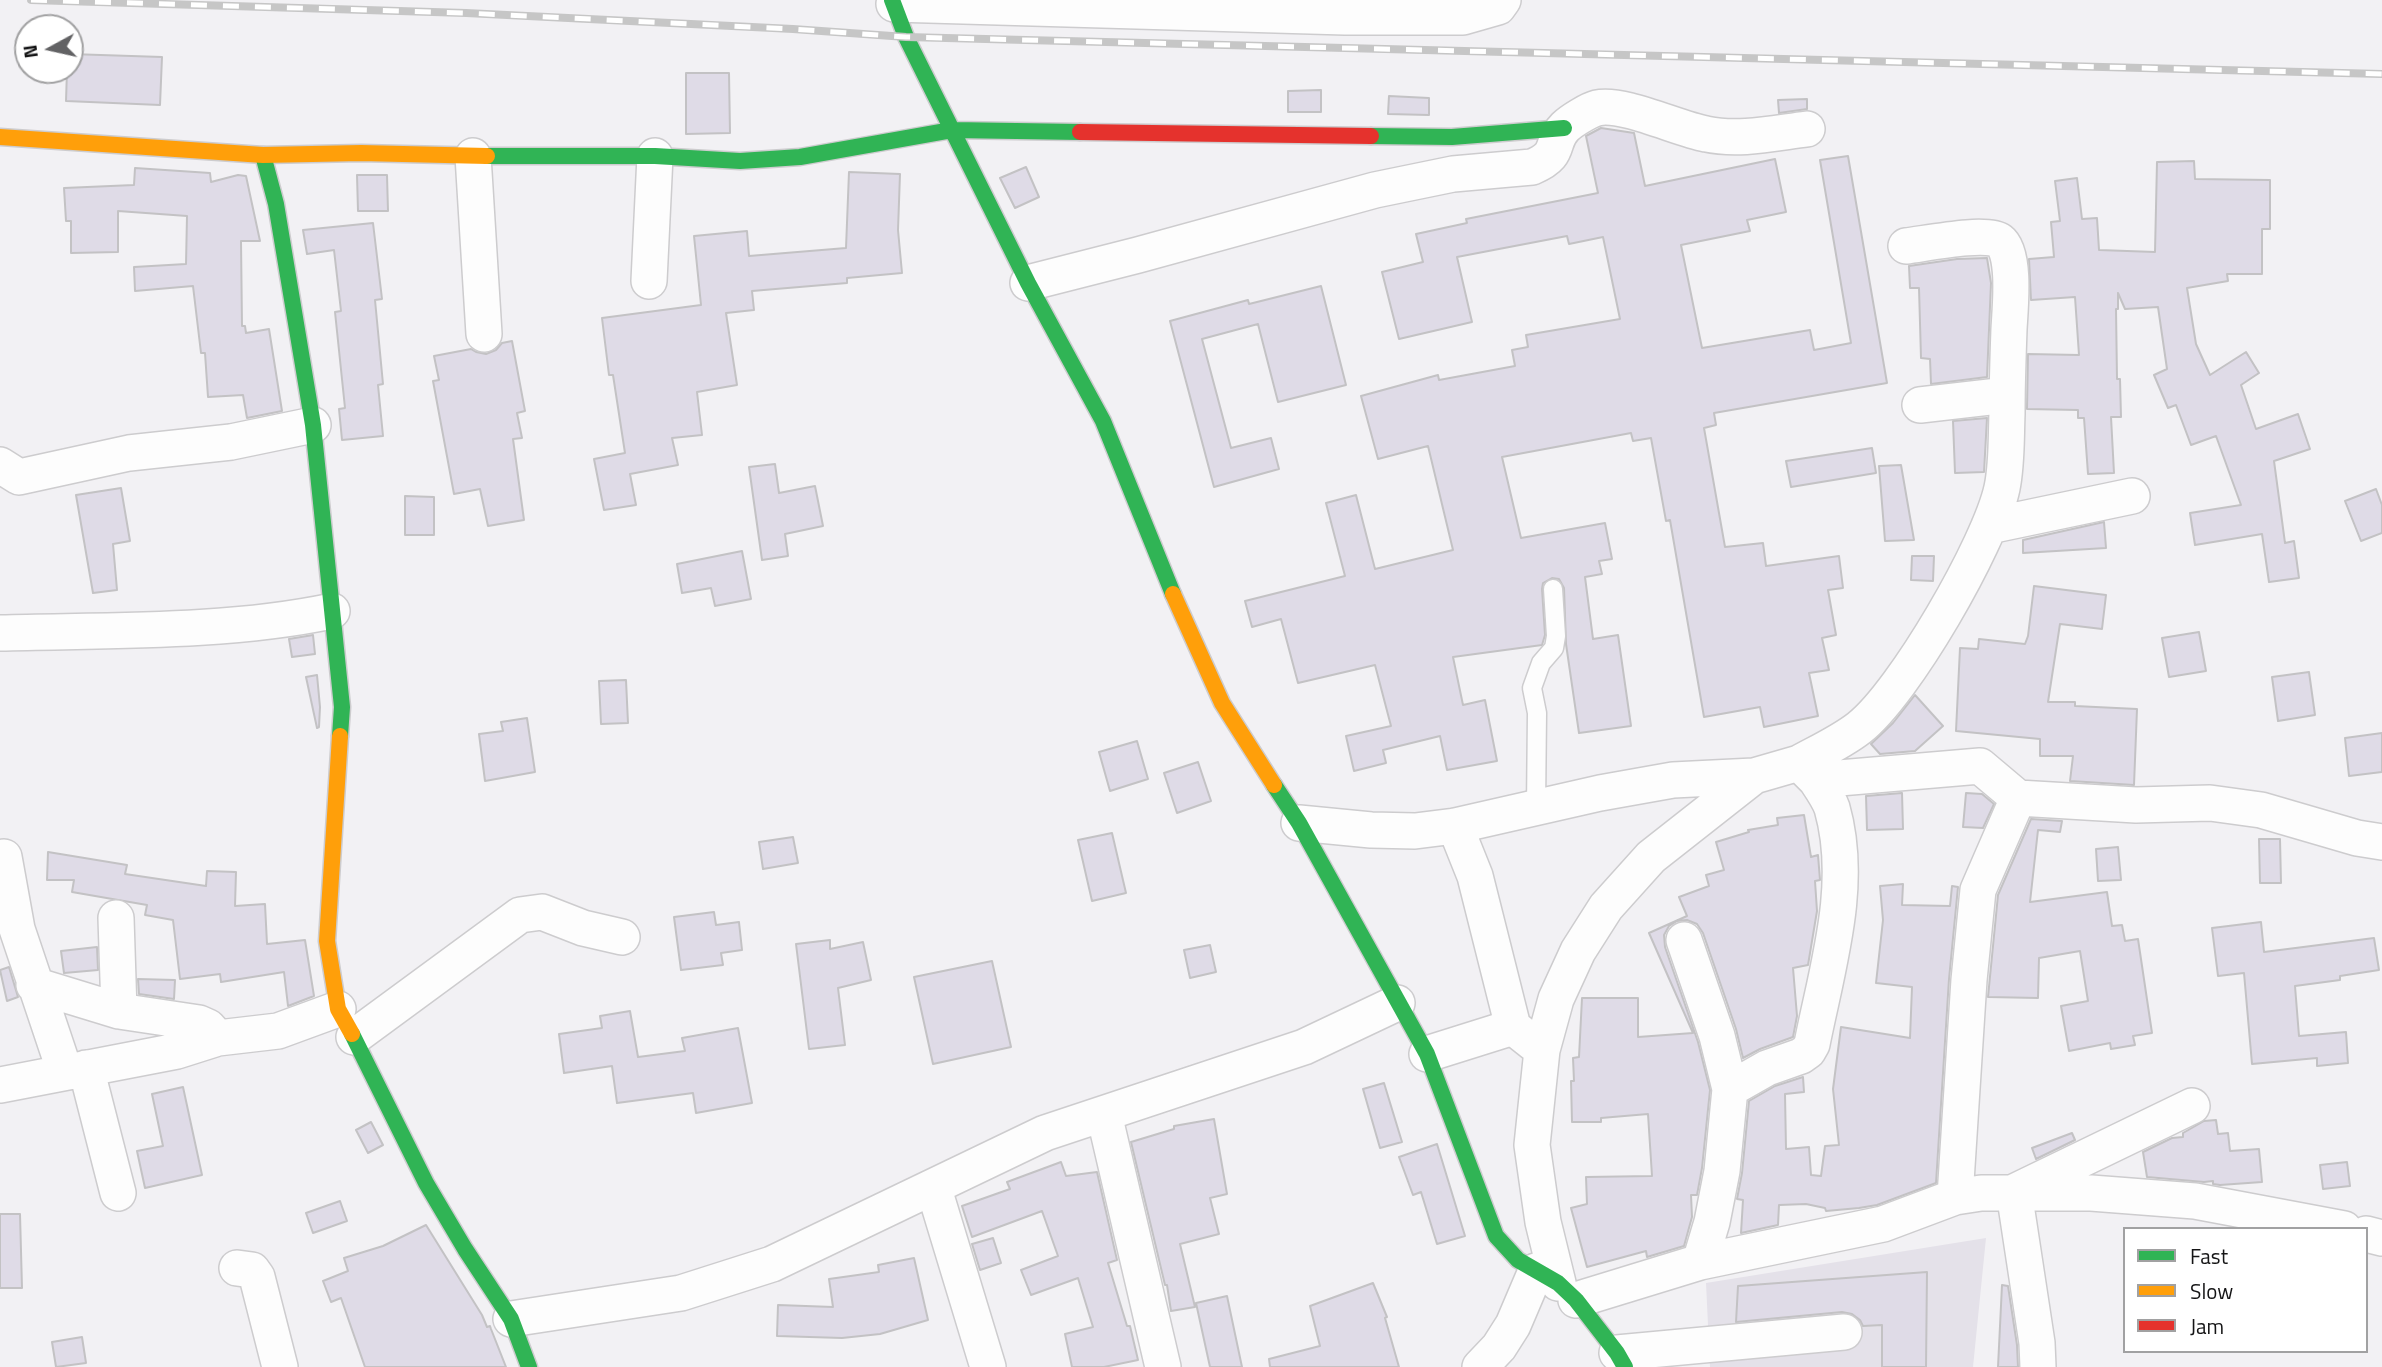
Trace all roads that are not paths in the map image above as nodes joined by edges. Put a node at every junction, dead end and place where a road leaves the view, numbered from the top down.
1 (1503, 0) edge
2 (893, 2) edge
3 (1564, 128) junction
4 (1807, 129) dead end
5 (952, 130) junction
6 (0, 137) edge
7 (263, 155) junction
8 (473, 156) junction
9 (655, 156) junction
10 (1906, 246) dead end
11 (649, 281) dead end
12 (1028, 283) junction
13 (484, 334) dead end
14 (2007, 395) junction
15 (1920, 405) dead end
16 (313, 425) junction
17 (6, 475) edge
18 (2132, 496) dead end
19 (1989, 526) junction
20 (1553, 589) dead end
21 (332, 611) junction
22 (0, 633) edge
23 (1808, 772) junction
24 (1754, 776) junction
25 (2018, 798) junction
26 (1536, 807) junction
27 (1299, 823) junction
28 (1455, 826) junction
29 (2382, 842) edge
30 (4, 857) dead end
31 (116, 918) dead end
32 (622, 937) dead end
33 (1684, 940) dead end
34 (34, 985) junction
35 (1398, 1003) junction
36 (119, 1011) junction
37 (346, 1023) junction
38 (1513, 1027) junction
39 (218, 1038) junction
40 (1542, 1050) junction
41 (1427, 1054) junction
42 (75, 1070) junction
43 (0, 1085) edge
44 (1730, 1089) junction
45 (2192, 1106) dead end
46 (1104, 1114) junction
47 (934, 1189) junction
48 (2014, 1192) junction
49 (118, 1193) dead end
50 (1955, 1197) junction
51 (2334, 1227) edge
52 (1700, 1262) junction
53 (237, 1268) dead end
54 (1556, 1284) junction
55 (511, 1320) junction
56 (1844, 1332) dead end
57 (1621, 1360) edge
58 (280, 1367) edge
59 (528, 1367) edge
60 (988, 1367) edge
61 (1163, 1367) edge
62 (1480, 1367) edge
63 (2038, 1367) edge

1 - 2 street
2 - 5 street
3 - 4 street
3 - 5 street
3 - 12 street
5 - 9 street
5 - 12 street
6 - 7 street
7 - 8 street
7 - 16 street
8 - 9 street
8 - 13 street
9 - 11 street
10 - 14 street
12 - 27 street
14 - 15 street
14 - 19 street
16 - 17 street
16 - 21 street
18 - 19 street
19 - 23 street
20 - 26 lane
21 - 22 street
21 - 37 street
23 - 24 street
23 - 25 street
23 - 44 street
24 - 26 street
24 - 40 street
25 - 29 street
25 - 50 street
26 - 28 street
27 - 28 street
27 - 35 street
28 - 38 street
30 - 34 street
31 - 36 street
32 - 37 street
33 - 44 street
34 - 36 street
34 - 42 street
35 - 41 street
35 - 46 street
36 - 39 street
37 - 39 street
37 - 55 street
38 - 40 street
38 - 41 street
39 - 42 street
40 - 54 street
41 - 54 street
42 - 43 street
42 - 49 street
44 - 52 street
45 - 48 street
46 - 47 street
46 - 61 street
47 - 55 street
47 - 60 street
48 - 50 street
48 - 51 street
48 - 63 street
50 - 52 street
52 - 54 street
53 - 58 street
54 - 57 street
54 - 62 street
55 - 59 street
56 - 57 street

